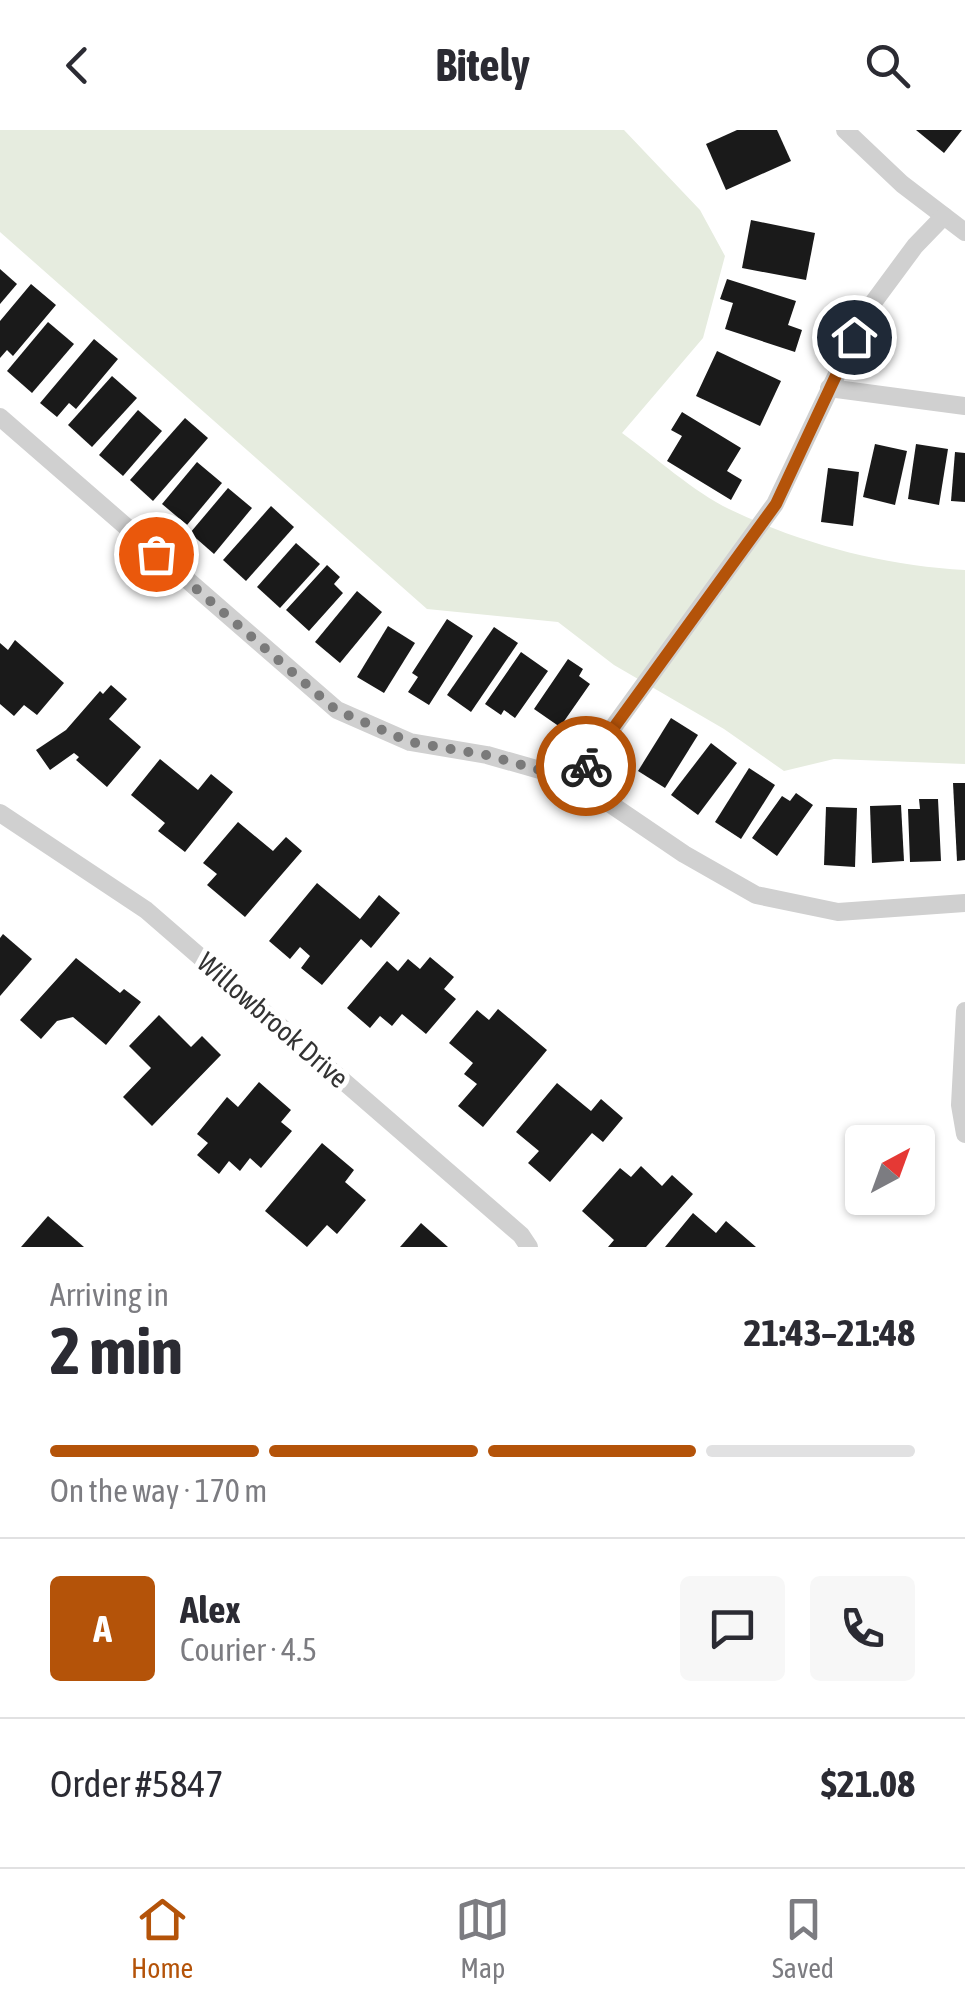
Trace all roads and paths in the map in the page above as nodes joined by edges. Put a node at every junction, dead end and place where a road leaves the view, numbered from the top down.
1 (845, 130) edge
2 (944, 216) junction
3 (965, 232) edge
4 (829, 388) junction
5 (965, 406) edge
6 (0, 417) edge
7 (576, 780) junction
8 (0, 813) edge
9 (965, 904) edge
10 (965, 1011) edge
11 (965, 1134) edge
12 (529, 1247) edge

1 - 2 street
2 - 3 street
2 - 4 street
4 - 5 street
4 - 7 street
6 - 7 street
7 - 9 street
8 - 12 street, Willowbrook Drive
10 - 11 street

